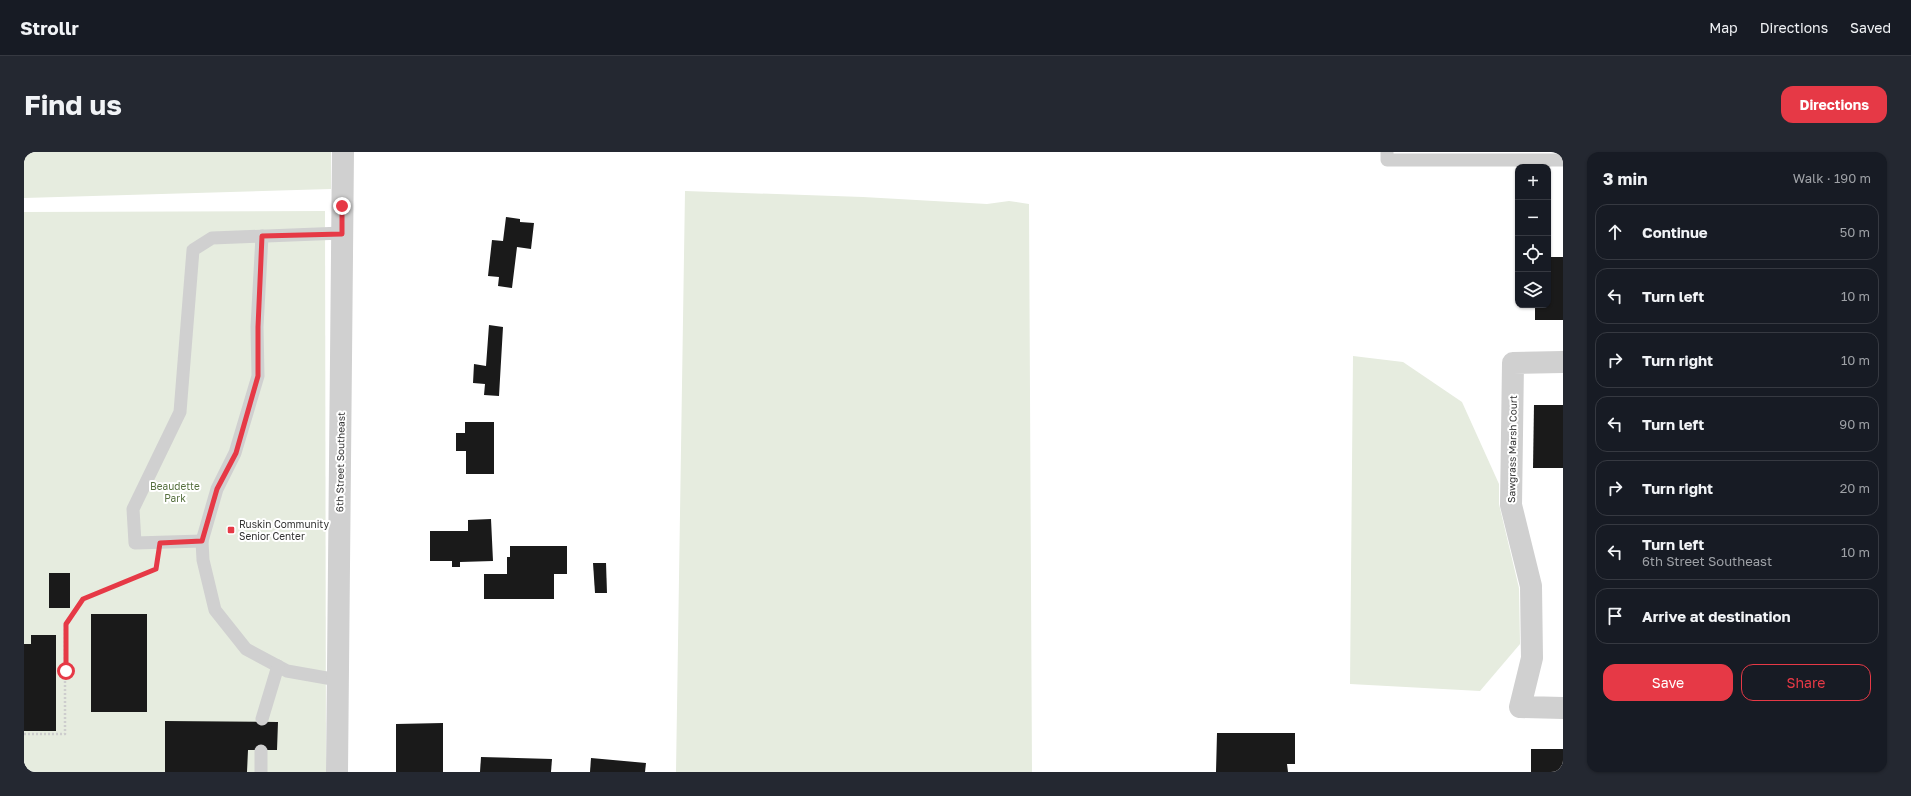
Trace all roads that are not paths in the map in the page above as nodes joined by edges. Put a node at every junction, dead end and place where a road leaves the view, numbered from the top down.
1 (343, 152) edge
2 (1387, 152) edge
3 (1558, 158) edge
4 (342, 234) junction
5 (262, 236) junction
6 (1563, 362) edge
7 (202, 541) junction
8 (278, 666) junction
9 (338, 680) junction
10 (1563, 708) edge
11 (262, 719) dead end
12 (262, 750) dead end
13 (261, 772) edge
14 (337, 772) edge

1 - 4 street, 6th Street Southeast
2 - 3 lane
4 - 5 lane
4 - 9 street, 6th Street Southeast
5 - 7 lane
5 - 7 lane
6 - 10 street, Sawgrass Marsh Court
7 - 8 lane
8 - 9 lane
8 - 11 lane
9 - 14 street, 6th Street Southeast
12 - 13 lane

